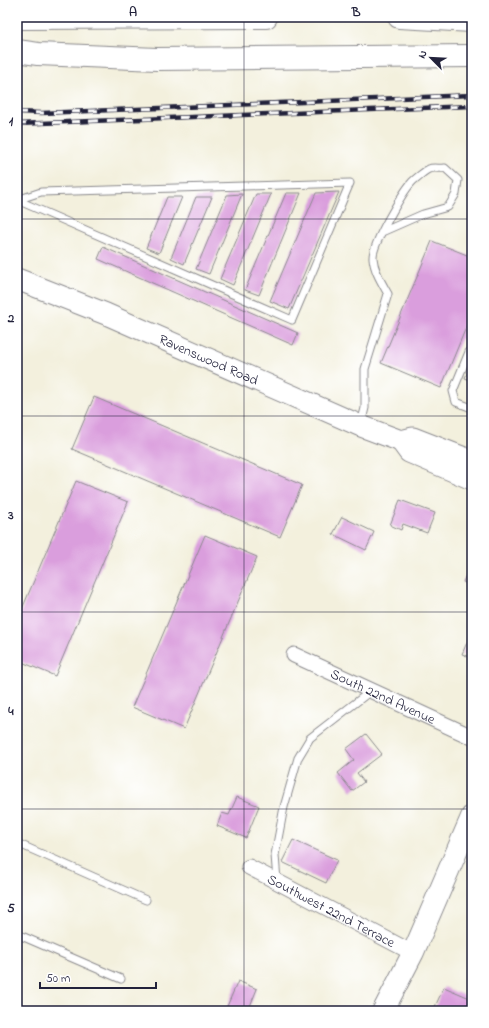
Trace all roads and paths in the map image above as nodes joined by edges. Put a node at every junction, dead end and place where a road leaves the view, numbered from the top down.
1 (266, 17) edge
2 (399, 17) edge
3 (17, 18) edge
4 (472, 21) edge
5 (17, 51) edge
6 (472, 56) edge
7 (17, 200) edge
8 (382, 232) junction
9 (17, 279) edge
10 (469, 352) dead end
11 (472, 408) edge
12 (361, 426) junction
13 (401, 441) junction
14 (472, 461) edge
15 (472, 479) edge
16 (294, 655) dead end
17 (372, 690) junction
18 (472, 736) edge
19 (472, 816) edge
20 (17, 843) edge
21 (250, 867) dead end
22 (277, 882) junction
23 (146, 900) dead end
24 (17, 934) edge
25 (413, 952) junction
26 (121, 979) dead end
27 (383, 1011) edge
28 (394, 1011) edge

1 - 3 highway
2 - 4 highway
5 - 6 highway
7 - 7 lane
8 - 8 lane
8 - 12 lane
9 - 12 street, Ravenswood Road
10 - 11 lane
12 - 13 street, Ravenswood Road
13 - 14 street, Ravenswood Road
13 - 15 street, Ravenswood Road
16 - 17 street, South 22nd Avenue
17 - 18 street, South 22nd Avenue
17 - 22 lane
19 - 25 street
20 - 23 lane
21 - 22 street, Southwest 22nd Terrace
22 - 25 street, Southwest 22nd Terrace
24 - 26 lane
25 - 27 street
25 - 28 street

